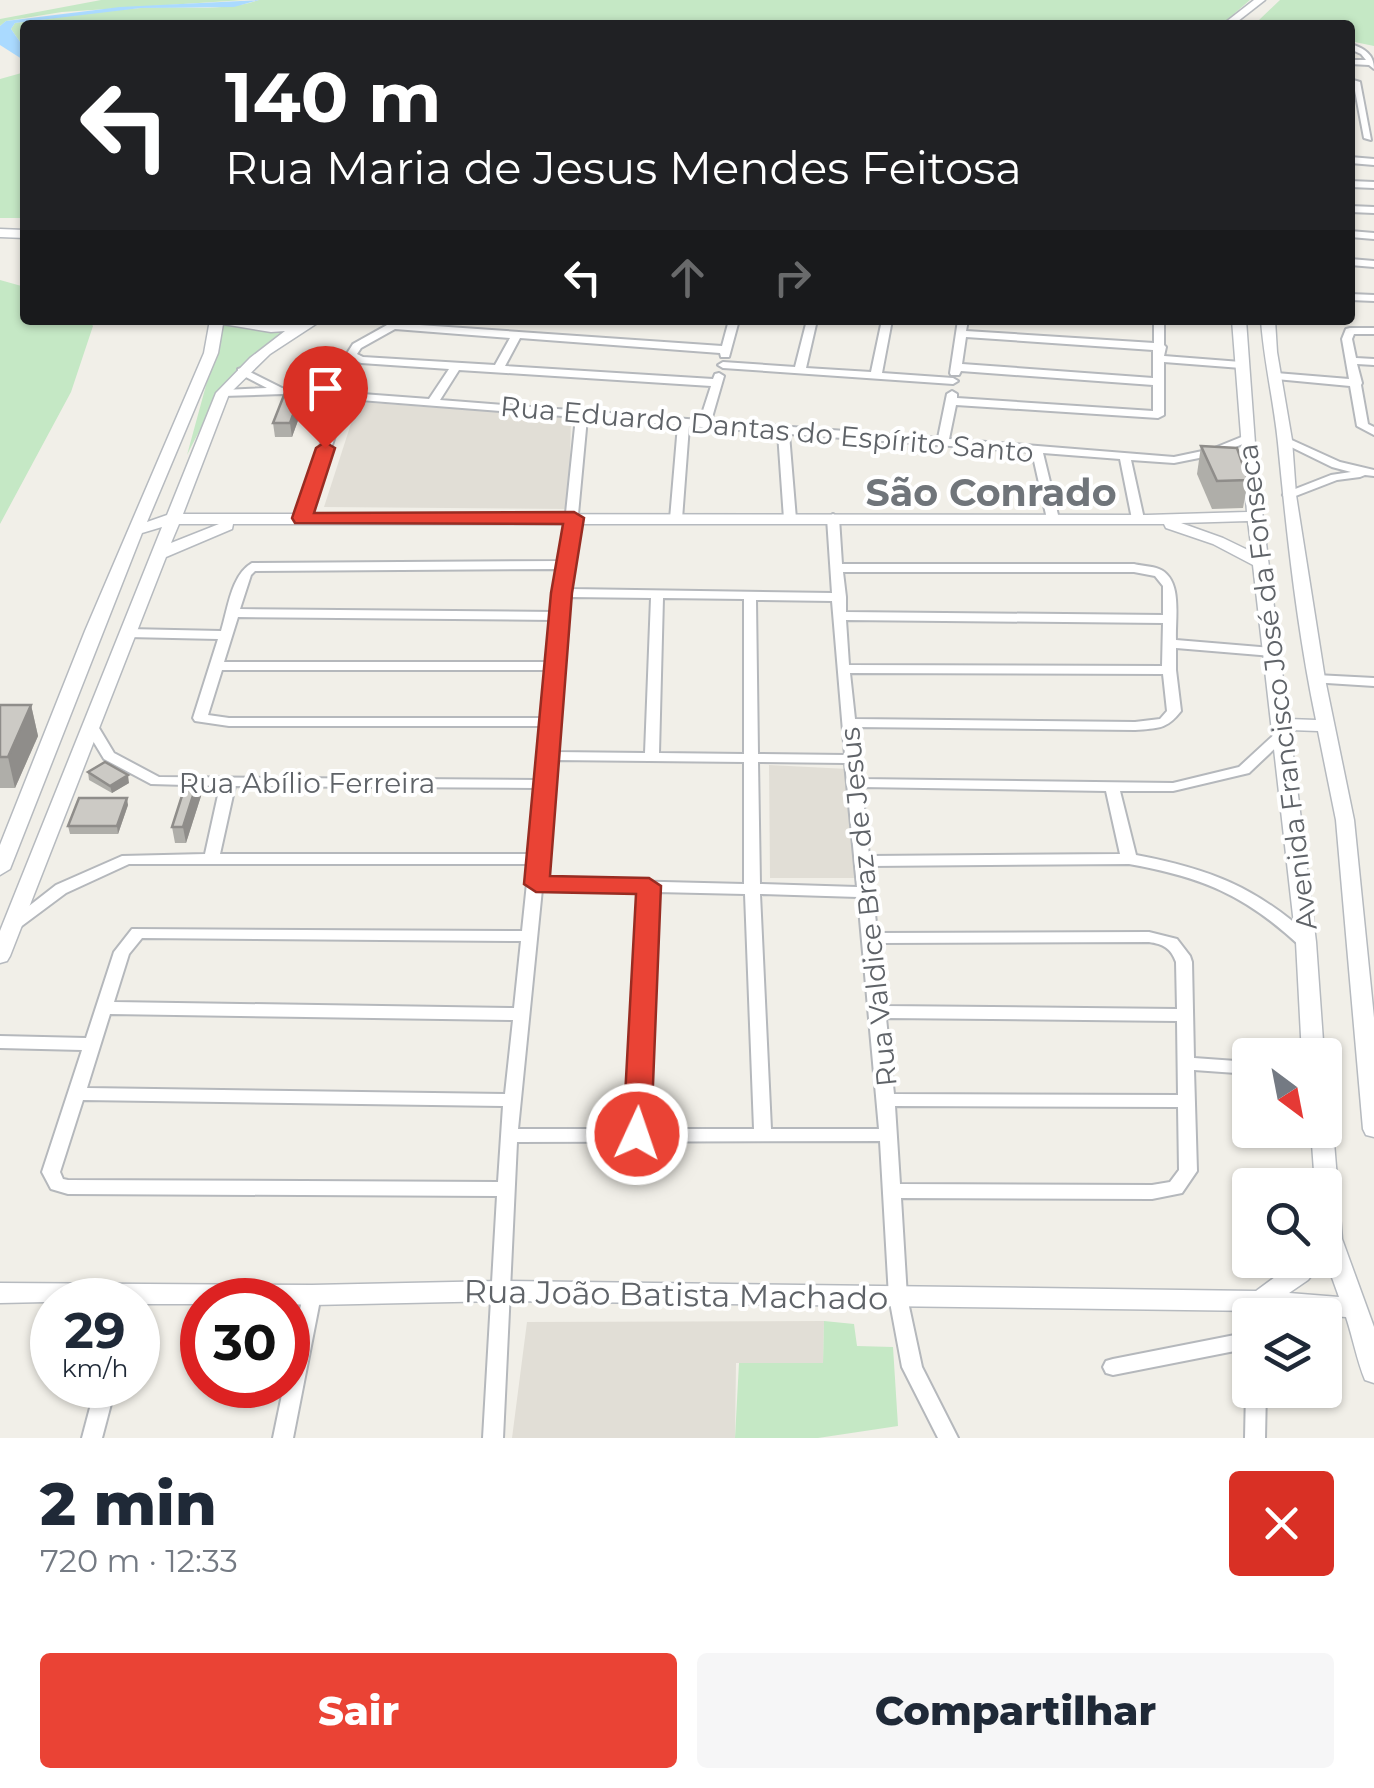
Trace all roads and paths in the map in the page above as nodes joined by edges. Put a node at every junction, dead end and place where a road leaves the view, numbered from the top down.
1 (1260, 0) edge
2 (1234, 20) edge
3 (1355, 48) edge
4 (1372, 65) edge
5 (1355, 87) edge
6 (1371, 138) edge
7 (219, 325) edge
8 (252, 325) edge
9 (395, 325) edge
10 (419, 325) edge
11 (733, 325) edge
12 (811, 325) edge
13 (887, 325) edge
14 (963, 325) edge
15 (1159, 325) edge
16 (1268, 325) edge
17 (299, 326) joint
18 (1374, 331) edge
19 (961, 334) junction
20 (517, 335) junction
21 (1240, 343) edge
22 (1270, 347) junction
23 (727, 350) junction
24 (1161, 353) junction
25 (1353, 361) junction
26 (1374, 362) edge
27 (456, 366) junction
28 (723, 366) junction
29 (956, 367) junction
30 (499, 368) junction
31 (800, 370) junction
32 (242, 371) junction
33 (876, 376) junction
34 (1276, 376) junction
35 (953, 382) junction
36 (1158, 382) junction
37 (717, 383) junction
38 (1357, 383) junction
39 (282, 391) junction
40 (223, 392) junction
41 (1360, 396) junction
42 (342, 397) junction
43 (1374, 397) edge
44 (952, 401) junction
45 (434, 402) junction
46 (582, 415) junction
47 (684, 422) junction
48 (706, 423) junction
49 (784, 431) junction
50 (1374, 432) edge
51 (1248, 438) junction
52 (1286, 440) junction
53 (943, 442) junction
54 (1037, 450) junction
55 (1125, 457) junction
56 (1174, 460) junction
57 (1212, 465) edge
58 (1231, 468) edge
59 (1250, 470) junction
60 (1372, 473) edge
61 (1289, 495) junction
62 (1257, 516) junction
63 (302, 518) junction
64 (574, 518) junction
65 (676, 518) junction
66 (833, 518) junction
67 (1053, 518) junction
68 (171, 519) junction
69 (790, 519) junction
70 (247, 520) junction
71 (1142, 520) junction
72 (137, 530) junction
73 (158, 554) junction
74 (1260, 562) junction
75 (565, 565) junction
76 (837, 568) junction
77 (562, 593) junction
78 (657, 596) junction
79 (750, 597) junction
80 (840, 597) junction
81 (232, 613) junction
82 (560, 616) junction
83 (841, 616) junction
84 (1167, 619) junction
85 (128, 633) junction
86 (224, 634) junction
87 (1168, 643) junction
88 (1272, 652) junction
89 (215, 666) junction
90 (555, 666) junction
91 (843, 668) junction
92 (1169, 670) junction
93 (1316, 679) junction
94 (1374, 682) edge
95 (550, 722) junction
96 (850, 723) junction
97 (90, 726) junction
98 (1326, 726) junction
99 (1282, 729) junction
100 (548, 756) junction
101 (652, 756) junction
102 (750, 756) junction
103 (854, 759) junction
104 (228, 783) junction
105 (546, 784) junction
106 (856, 784) junction
107 (1112, 786) junction
108 (212, 856) junction
109 (540, 859) junction
110 (1129, 859) junction
111 (862, 861) junction
112 (0, 869) edge
113 (536, 884) junction
114 (649, 886) junction
115 (752, 889) junction
116 (864, 892) junction
117 (13, 924) junction
118 (530, 936) junction
119 (868, 938) junction
120 (1306, 942) junction
121 (0, 956) edge
122 (1366, 959) edge
123 (106, 1008) junction
124 (878, 1012) junction
125 (523, 1014) junction
126 (1184, 1016) junction
127 (1369, 1034) edge
128 (1313, 1038) edge
129 (0, 1042) edge
130 (92, 1044) junction
131 (1186, 1062) junction
132 (1232, 1066) edge
133 (78, 1094) junction
134 (514, 1100) junction
135 (886, 1100) junction
136 (1185, 1101) junction
137 (1374, 1125) edge
138 (637, 1134) junction
139 (886, 1135) junction
140 (510, 1136) junction
141 (763, 1137) junction
142 (506, 1189) junction
143 (892, 1191) junction
144 (1295, 1278) edge
145 (1341, 1278) edge
146 (500, 1291) junction
147 (0, 1292) edge
148 (30, 1293) edge
149 (312, 1295) junction
150 (160, 1297) edge
151 (898, 1297) junction
152 (1268, 1298) edge
153 (1232, 1305) edge
154 (1342, 1308) edge
155 (1352, 1308) junction
156 (1232, 1343) edge
157 (1113, 1366) dead end
158 (1374, 1373) edge
159 (100, 1408) edge
160 (1256, 1408) edge
161 (92, 1438) edge
162 (283, 1438) edge
163 (492, 1438) edge
164 (948, 1438) edge
165 (1256, 1438) edge

1 - 2 main road
3 - 4 street
5 - 6 street
7 - 72 main road
8 - 17 main road
9 - 27 street
10 - 20 street
11 - 23 street
12 - 31 street
13 - 33 street
14 - 19 street
15 - 24 street
16 - 22 main road, Avenida Francisco José da Fonseca
17 - 32 main road
18 - 25 street
19 - 24 street
19 - 29 street
20 - 23 street
20 - 30 street
21 - 22 main road
21 - 24 street
21 - 51 main road, Avenida Francisco José da Fonseca
22 - 34 main road, Avenida Francisco José da Fonseca
23 - 28 street
24 - 36 street
25 - 26 street
25 - 38 street
27 - 30 street
27 - 45 street
28 - 31 street
28 - 37 street
29 - 35 street
29 - 36 street
30 - 37 street
31 - 33 street
32 - 39 street, Rua Eduardo Dantas do Espírito Santo
32 - 40 main road
33 - 35 street
34 - 38 street
34 - 52 main road, Avenida Francisco José da Fonseca
35 - 44 street
36 - 44 street
37 - 48 street
38 - 41 street
39 - 40 street, Rua Eduardo Dantas do Espírito Santo
39 - 42 street, Rua Eduardo Dantas do Espírito Santo
40 - 68 main road
41 - 43 street
41 - 50 street
42 - 45 street, Rua Eduardo Dantas do Espírito Santo
42 - 63 street
44 - 53 street
45 - 46 street, Rua Eduardo Dantas do Espírito Santo
46 - 47 street, Rua Eduardo Dantas do Espírito Santo
46 - 64 street
47 - 48 street, Rua Eduardo Dantas do Espírito Santo
47 - 65 street
48 - 49 street, Rua Eduardo Dantas do Espírito Santo
49 - 53 street, Rua Eduardo Dantas do Espírito Santo
49 - 69 street
51 - 56 street, Rua Eduardo Dantas do Espírito Santo
51 - 59 main road, Avenida Francisco José da Fonseca
52 - 60 street
52 - 61 main road, Avenida Francisco José da Fonseca
53 - 54 street, Rua Eduardo Dantas do Espírito Santo
54 - 55 street, Rua Eduardo Dantas do Espírito Santo
54 - 67 street
55 - 56 street, Rua Eduardo Dantas do Espírito Santo
55 - 71 street
56 - 57 street
58 - 59 street
59 - 62 main road, Avenida Francisco José da Fonseca
60 - 61 street
61 - 93 main road, Avenida Francisco José da Fonseca
62 - 71 main road
62 - 74 main road, Avenida Francisco José da Fonseca
63 - 64 main road
63 - 70 main road
64 - 65 main road
64 - 75 street
65 - 69 main road
66 - 67 main road
66 - 69 main road
66 - 76 street, Rua Valdice Braz de Jesus
67 - 71 main road
68 - 70 main road
68 - 72 main road
68 - 73 main road
70 - 73 main road
71 - 74 main road
72 - 112 main road
73 - 85 main road
74 - 88 main road, Avenida Francisco José da Fonseca
75 - 77 street
75 - 81 street
76 - 80 street, Rua Valdice Braz de Jesus
76 - 84 street
77 - 78 street
77 - 82 street
78 - 79 street
78 - 101 street
79 - 80 street
79 - 102 street
80 - 83 street, Rua Valdice Braz de Jesus
81 - 82 street
81 - 86 street
82 - 90 street
83 - 84 street
83 - 91 street, Rua Valdice Braz de Jesus
84 - 87 street
85 - 86 street
85 - 97 main road
86 - 89 street
87 - 88 street
87 - 92 street
88 - 99 main road, Avenida Francisco José da Fonseca
89 - 90 street
89 - 95 street
90 - 95 street
91 - 92 street
91 - 96 street, Rua Valdice Braz de Jesus
92 - 96 street
93 - 94 street
93 - 98 main road, Avenida Francisco José da Fonseca
95 - 100 street
96 - 103 street, Rua Valdice Braz de Jesus
97 - 104 street, Rua Abílio Ferreira
97 - 117 main road
98 - 99 main road
98 - 122 main road, Avenida Francisco José da Fonseca
99 - 107 street
99 - 120 main road, Avenida Francisco José da Fonseca
100 - 101 street
100 - 105 street
101 - 102 street
102 - 103 street
102 - 115 street
103 - 106 street, Rua Valdice Braz de Jesus
104 - 105 street, Rua Abílio Ferreira
104 - 108 street
105 - 109 street
106 - 107 street
106 - 111 street, Rua Valdice Braz de Jesus
107 - 110 street
108 - 109 street
108 - 117 street
109 - 113 street
110 - 111 street
110 - 120 street
111 - 116 street, Rua Valdice Braz de Jesus
113 - 114 street
113 - 118 street
114 - 115 street
114 - 138 street
115 - 116 street
115 - 141 street
116 - 119 street, Rua Valdice Braz de Jesus
117 - 121 main road
118 - 123 street
118 - 125 street
119 - 124 street, Rua Valdice Braz de Jesus
119 - 126 street
120 - 128 main road, Avenida Francisco José da Fonseca
122 - 127 main road, Avenida Francisco José da Fonseca
123 - 125 street
123 - 130 street
124 - 126 street
124 - 135 street, Rua Valdice Braz de Jesus
125 - 134 street
126 - 131 street
127 - 137 main road, Avenida Francisco José da Fonseca
129 - 130 street
130 - 133 street
131 - 132 street
131 - 136 street
133 - 134 street
133 - 142 street
134 - 140 street
135 - 136 street
135 - 139 street, Rua Valdice Braz de Jesus
136 - 143 street
138 - 140 street
138 - 141 street
139 - 141 street
139 - 143 street, Rua Valdice Braz de Jesus
140 - 142 street
142 - 146 street
143 - 151 street, Rua Valdice Braz de Jesus
144 - 152 main road
145 - 155 main road
146 - 149 main road, Rua João Batista Machado
146 - 151 main road, Rua João Batista Machado
146 - 163 street
147 - 148 main road, Rua João Batista Machado
149 - 150 main road, Rua João Batista Machado
149 - 162 street
151 - 153 main road, Rua João Batista Machado
151 - 164 street, Rua Valdice Braz de Jesus
154 - 155 main road, Rua João Batista Machado
155 - 158 main road
156 - 157 street
159 - 161 street
160 - 165 street

